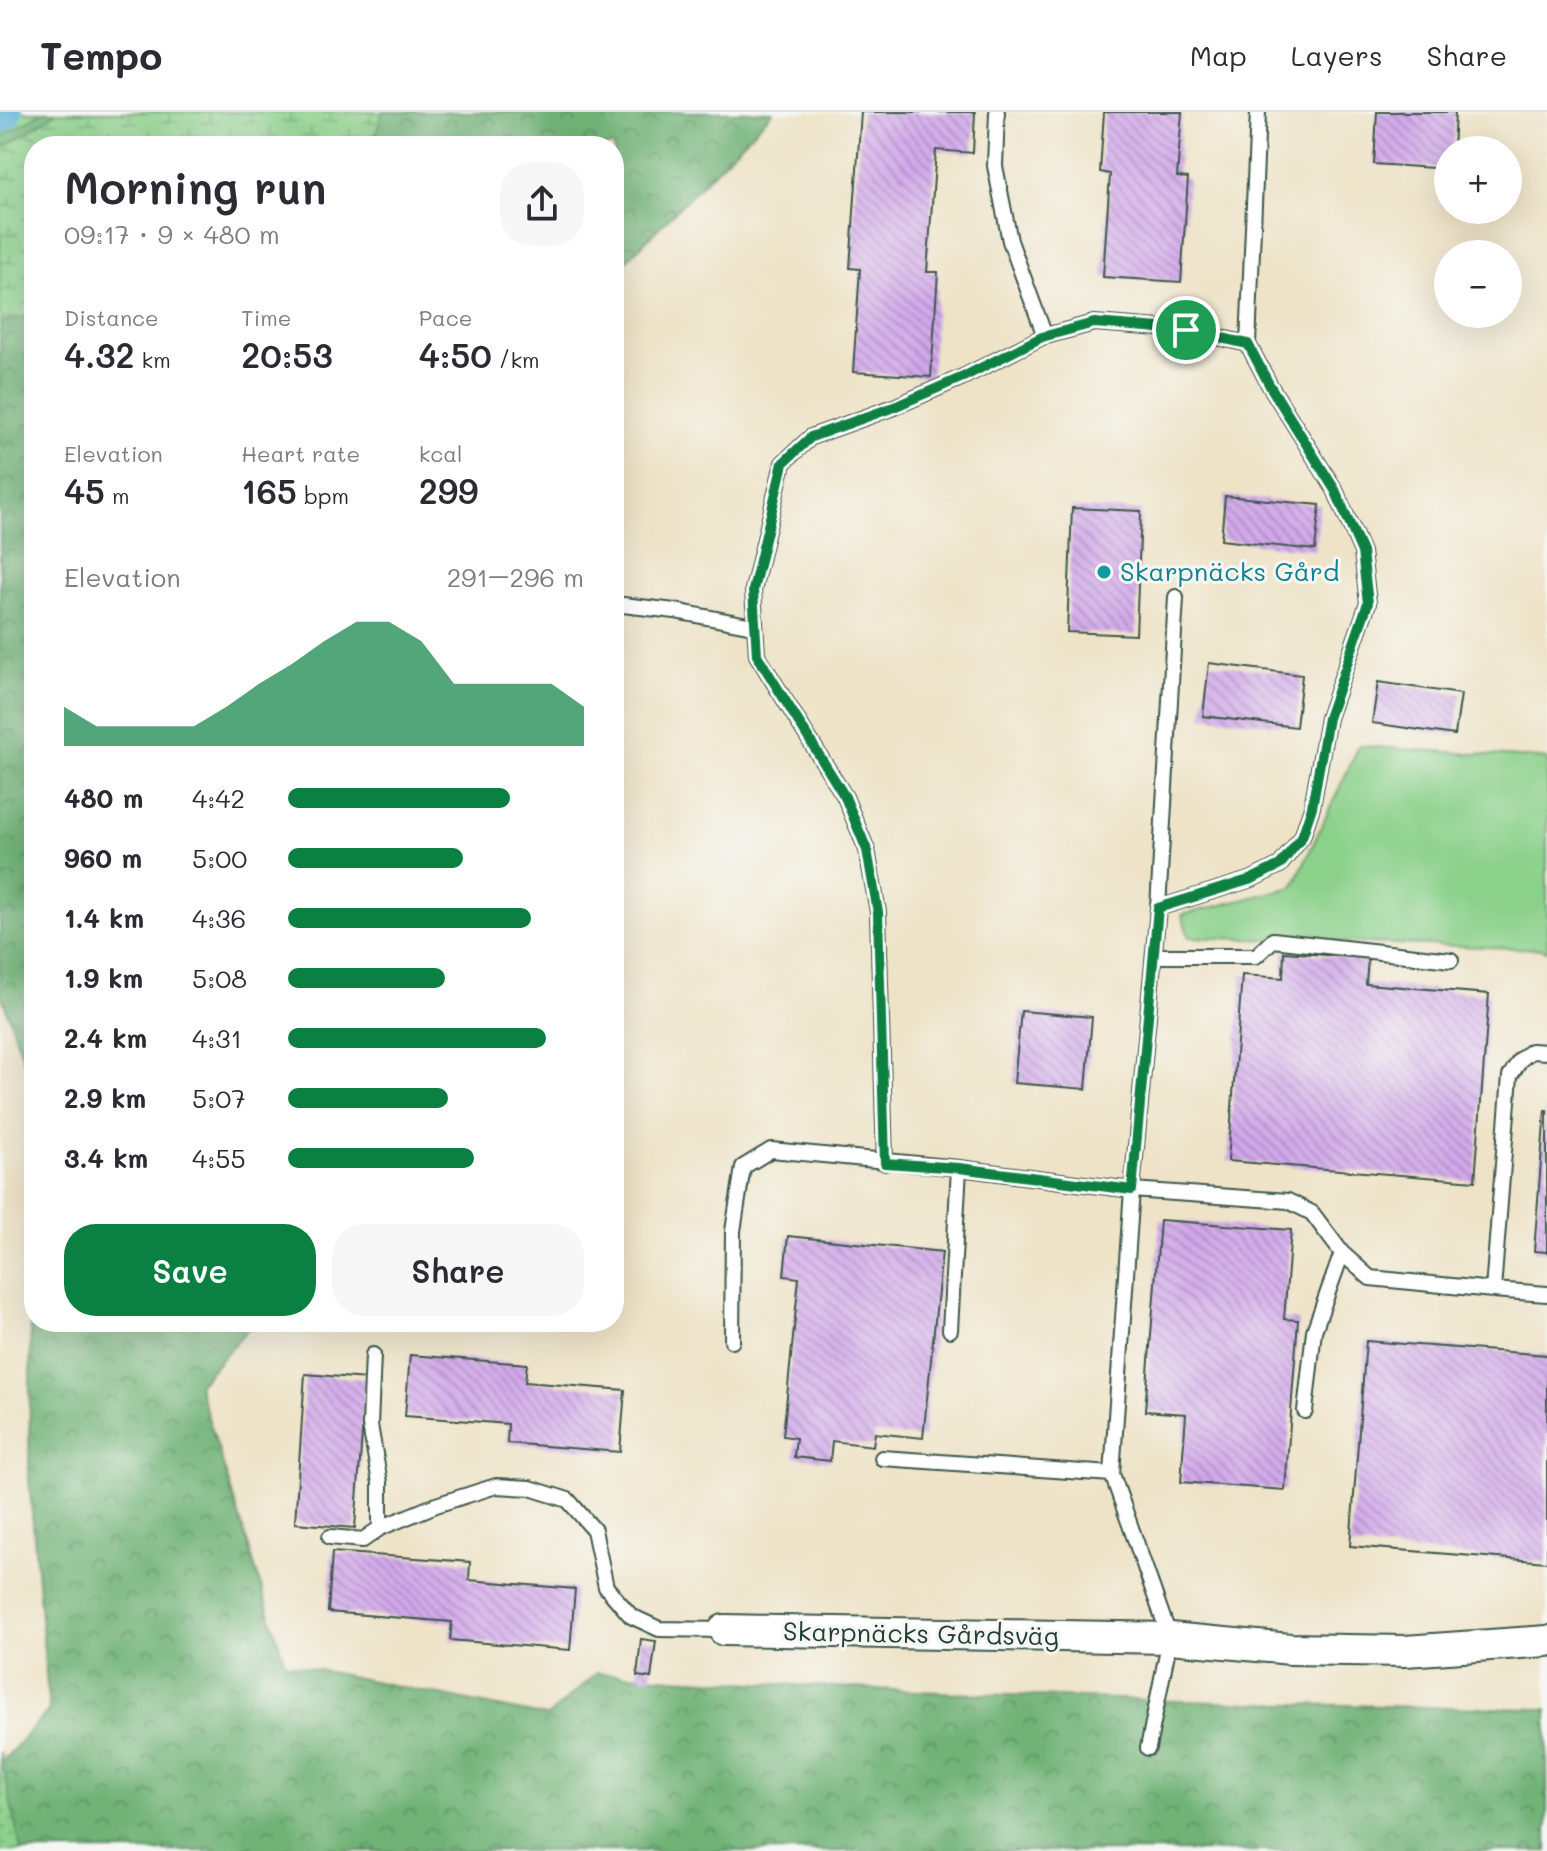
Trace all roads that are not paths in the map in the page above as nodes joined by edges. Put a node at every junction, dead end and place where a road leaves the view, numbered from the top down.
1 (997, 112) edge
2 (1258, 112) edge
3 (1045, 336) junction
4 (1248, 344) junction
5 (1176, 597) dead end
6 (624, 605) edge
7 (753, 626) junction
8 (1158, 908) junction
9 (1154, 956) junction
10 (1451, 960) dead end
11 (1547, 1052) edge
12 (885, 1163) junction
13 (959, 1168) junction
14 (1132, 1190) junction
15 (1342, 1253) junction
16 (1493, 1290) junction
17 (1547, 1294) edge
18 (950, 1330) dead end
19 (732, 1341) dead end
20 (373, 1355) dead end
21 (1305, 1411) dead end
22 (882, 1458) dead end
23 (1112, 1474) junction
24 (380, 1528) junction
25 (330, 1537) dead end
26 (724, 1630) joint
27 (1170, 1638) junction
28 (1547, 1641) edge
29 (1148, 1748) dead end

1 - 3 lane
2 - 4 lane
3 - 4 lane
3 - 7 lane
4 - 8 lane
5 - 8 lane
6 - 7 lane
7 - 12 lane
8 - 9 lane
9 - 10 lane
9 - 14 lane
11 - 16 lane
12 - 13 lane
12 - 19 lane
13 - 14 lane
13 - 18 lane
14 - 15 lane
14 - 23 lane
15 - 16 lane
15 - 21 lane
16 - 17 lane
20 - 24 lane
22 - 23 lane
23 - 27 lane
24 - 25 lane, Skarpnäcks Gårdsväg
24 - 26 lane, Skarpnäcks Gårdsväg
26 - 27 street, Skarpnäcks Gårdsväg
27 - 28 street, Skarpnäcks Gårdsväg
27 - 29 lane

